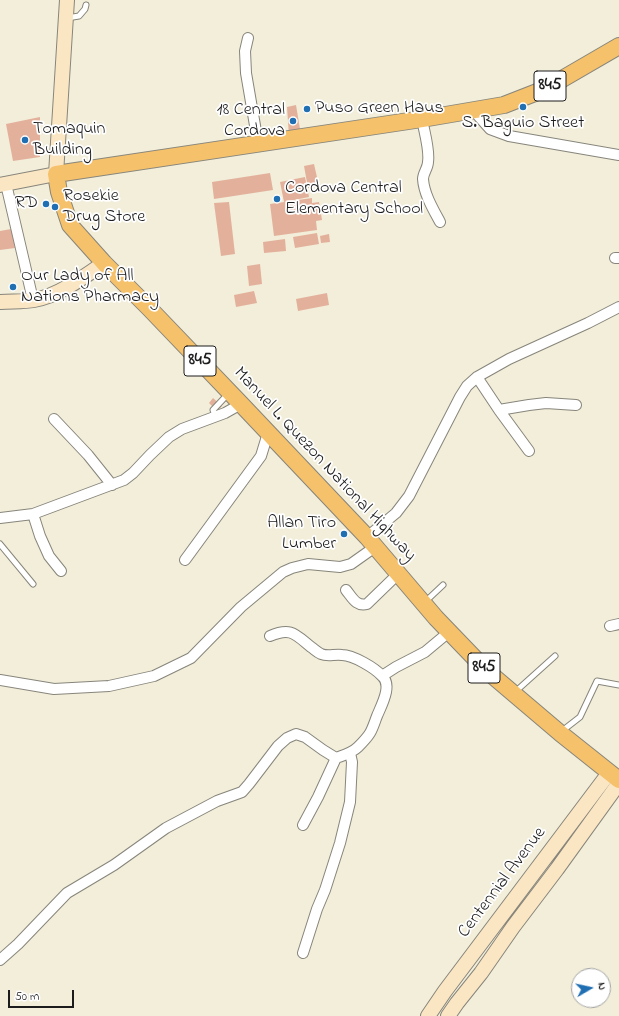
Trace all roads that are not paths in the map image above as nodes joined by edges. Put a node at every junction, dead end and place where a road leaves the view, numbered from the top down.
1 (67, 0) edge
2 (86, 5) dead end
3 (66, 18) junction
4 (248, 38) dead end
5 (619, 46) edge
6 (473, 110) junction
7 (422, 119) junction
8 (258, 143) junction
9 (619, 155) edge
10 (56, 174) junction
11 (3, 184) edge
12 (440, 222) dead end
13 (104, 263) junction
14 (34, 300) junction
15 (0, 302) edge
16 (619, 307) edge
17 (477, 377) junction
18 (236, 398) junction
19 (576, 405) dead end
20 (499, 410) junction
21 (215, 416) junction
22 (54, 419) dead end
23 (268, 433) junction
24 (529, 451) dead end
25 (112, 485) junction
26 (33, 514) junction
27 (0, 518) edge
28 (371, 542) junction
29 (0, 544) edge
30 (185, 560) dead end
31 (61, 571) dead end
32 (398, 574) junction
33 (33, 584) dead end
34 (443, 585) dead end
35 (346, 590) dead end
36 (423, 603) junction
37 (449, 632) junction
38 (270, 636) dead end
39 (555, 656) dead end
40 (382, 676) junction
41 (0, 680) edge
42 (619, 685) edge
43 (513, 694) junction
44 (560, 733) junction
45 (350, 753) junction
46 (336, 758) junction
47 (616, 778) edge
48 (303, 825) dead end
49 (303, 953) dead end
50 (0, 960) edge
51 (445, 991) junction
52 (457, 1003) junction
53 (428, 1016) edge
54 (448, 1016) edge

1 - 3 street
2 - 3 lane
3 - 10 street
4 - 8 street
5 - 6 main road, 845
6 - 7 main road, 845
6 - 9 street
7 - 8 main road, 845
7 - 12 street
8 - 10 main road, 845
10 - 11 street
10 - 13 main road, Manuel L. Quezon National Highway / 845
11 - 14 street
13 - 14 street
13 - 18 main road, Manuel L. Quezon National Highway / 845
14 - 15 street
16 - 17 street
17 - 20 street
17 - 28 street
18 - 21 street
18 - 21 lane
18 - 23 main road, Manuel L. Quezon National Highway / 845
19 - 20 street
20 - 24 street
21 - 25 street
22 - 25 street
23 - 28 main road, Manuel L. Quezon National Highway / 845
23 - 30 street
25 - 26 street
26 - 27 street
26 - 31 street
28 - 32 main road, Manuel L. Quezon National Highway / 845
28 - 41 street
29 - 33 lane
32 - 35 street
32 - 36 main road, Manuel L. Quezon National Highway / 845
34 - 36 lane
36 - 37 main road, Manuel L. Quezon National Highway / 845
37 - 40 street
37 - 43 main road, Manuel L. Quezon National Highway / 845
38 - 40 street
39 - 43 lane
40 - 45 street
42 - 44 lane
43 - 44 main road, Manuel L. Quezon National Highway / 845
44 - 47 main road, Manuel L. Quezon National Highway / 845
45 - 46 street
45 - 49 street
46 - 48 street
46 - 50 street
47 - 51 street, Centennial Avenue
47 - 52 street, Centennial Avenue
51 - 52 street
51 - 53 street, Centennial Avenue
52 - 54 street, Centennial Avenue

